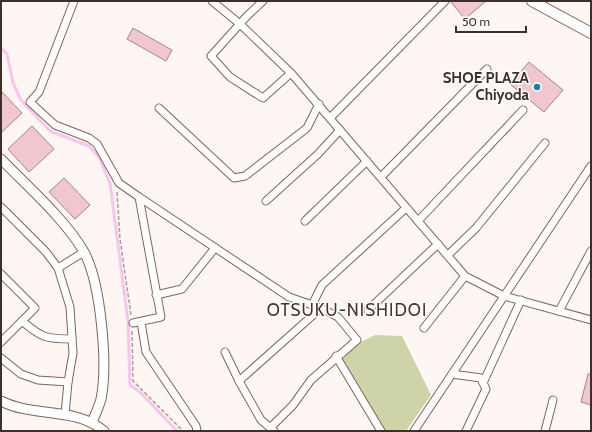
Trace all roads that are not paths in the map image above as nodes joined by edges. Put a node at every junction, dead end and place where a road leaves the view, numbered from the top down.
1 (74, 1) edge
2 (212, 1) edge
3 (263, 1) edge
4 (445, 1) edge
5 (532, 1) edge
6 (240, 24) junction
7 (591, 33) edge
8 (487, 69) dead end
9 (291, 73) junction
10 (319, 104) junction
11 (159, 108) dead end
12 (523, 110) dead end
13 (331, 117) junction
14 (340, 130) junction
15 (546, 143) dead end
16 (1, 159) edge
17 (367, 161) junction
18 (591, 166) edge
19 (381, 178) junction
20 (139, 197) junction
21 (266, 201) dead end
22 (1, 207) edge
23 (406, 208) junction
24 (305, 221) dead end
25 (418, 221) junction
26 (438, 244) junction
27 (215, 248) junction
28 (591, 250) edge
29 (84, 252) junction
30 (448, 255) junction
31 (58, 268) junction
32 (1, 274) edge
33 (466, 276) junction
34 (156, 296) junction
35 (504, 296) junction
36 (521, 300) junction
37 (312, 305) junction
38 (321, 308) junction
39 (368, 310) dead end
40 (559, 311) junction
41 (591, 320) edge
42 (22, 321) junction
43 (141, 322) junction
44 (133, 324) road end
45 (424, 328) dead end
46 (2, 339) edge
47 (72, 339) junction
48 (225, 352) dead end
49 (336, 356) junction
50 (1, 358) edge
51 (452, 374) junction
52 (239, 381) junction
53 (68, 382) junction
54 (483, 383) junction
55 (552, 400) dead end
56 (1, 401) edge
57 (65, 414) junction
58 (92, 422) junction
59 (273, 429) edge
60 (104, 431) edge
61 (197, 431) edge
62 (380, 431) edge
63 (414, 431) edge
64 (466, 431) edge
65 (545, 431) edge

1 - 20 street
2 - 6 street
3 - 6 street
4 - 13 street
5 - 7 main road
6 - 9 street
6 - 9 street
8 - 19 street
9 - 10 street
10 - 11 street
10 - 13 street
12 - 25 street
13 - 14 street
14 - 17 street
14 - 21 street
15 - 30 street
16 - 29 street
17 - 19 street
17 - 24 street
18 - 35 street
19 - 23 street
20 - 27 street
20 - 34 street
22 - 31 street
23 - 25 street
23 - 37 street
25 - 26 street
26 - 30 street
26 - 39 street
27 - 34 street
27 - 37 street
28 - 40 street
29 - 31 street
29 - 58 street
30 - 33 street
31 - 47 street
32 - 42 street
33 - 35 street
33 - 45 street
34 - 43 street
35 - 36 street
35 - 51 street
36 - 40 street
36 - 54 street
37 - 38 street
38 - 49 street
38 - 52 street
40 - 41 street
42 - 46 street
42 - 47 street
43 - 44 street
43 - 61 street
47 - 53 street
48 - 52 street
49 - 59 street
49 - 62 street
50 - 53 street
51 - 54 street
51 - 63 street
52 - 59 street
53 - 57 street
54 - 64 street
55 - 65 street
56 - 57 street
57 - 58 street
58 - 60 street

